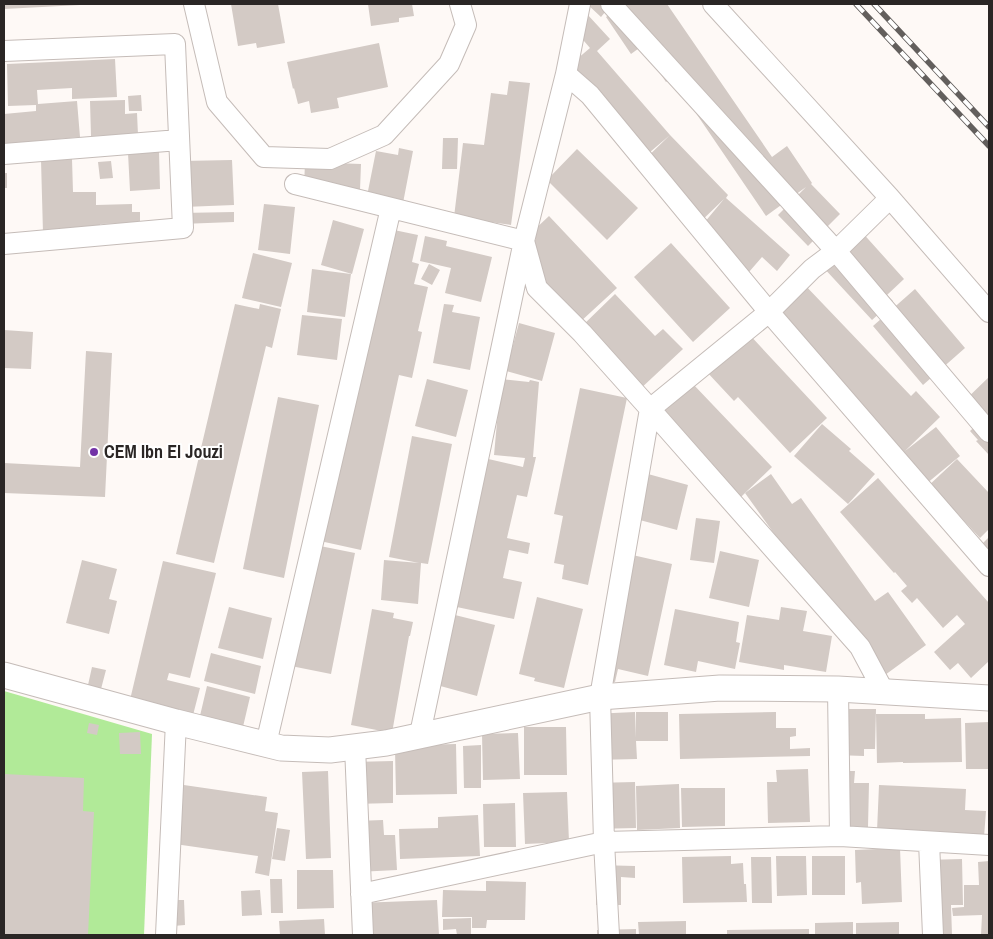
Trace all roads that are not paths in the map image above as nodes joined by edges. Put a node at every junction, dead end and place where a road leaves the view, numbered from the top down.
1 (194, 4) edge
2 (460, 4) edge
3 (580, 4) edge
4 (611, 4) edge
5 (713, 4) edge
6 (4, 51) edge
7 (566, 74) junction
8 (179, 140) junction
9 (4, 154) edge
10 (295, 184) dead end
11 (890, 198) junction
12 (391, 208) junction
13 (524, 242) junction
14 (4, 244) edge
15 (836, 251) junction
16 (769, 312) junction
17 (989, 312) edge
18 (650, 409) junction
19 (989, 432) edge
20 (989, 566) edge
21 (4, 675) edge
22 (838, 690) junction
23 (884, 692) junction
24 (600, 697) junction
25 (989, 698) edge
26 (176, 722) junction
27 (420, 734) junction
28 (266, 744) junction
29 (355, 747) junction
30 (840, 836) junction
31 (604, 842) junction
32 (929, 842) junction
33 (989, 845) edge
34 (362, 894) junction
35 (166, 935) edge
36 (363, 935) edge
37 (608, 935) edge
38 (934, 935) edge

1 - 2 street
3 - 7 street
4 - 15 street
5 - 11 street
6 - 8 street
7 - 13 street
7 - 16 street
8 - 9 street
8 - 14 street
10 - 12 street
11 - 15 street
11 - 17 street
12 - 13 street
12 - 28 street
13 - 18 street
13 - 27 street
15 - 16 street
15 - 19 street
16 - 18 street
16 - 20 street
18 - 23 street
18 - 24 street
21 - 26 main road
22 - 23 main road
22 - 24 main road
22 - 30 street
23 - 25 main road
24 - 27 main road
24 - 31 street
26 - 28 main road
26 - 35 street
27 - 29 main road
28 - 29 main road
29 - 34 street
30 - 31 street
30 - 32 street
31 - 34 street
31 - 37 street
32 - 33 street
32 - 38 street
34 - 36 street

